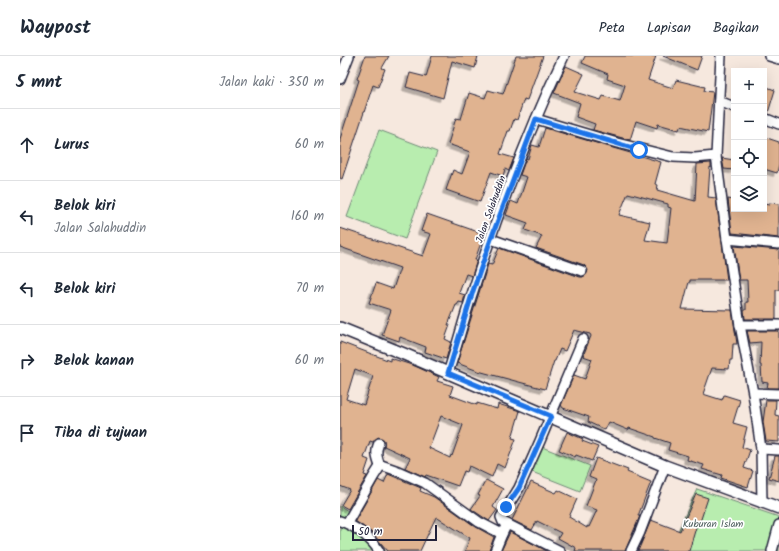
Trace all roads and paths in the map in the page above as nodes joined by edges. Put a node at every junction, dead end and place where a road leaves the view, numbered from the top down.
1 (349, 56) edge
2 (564, 56) edge
3 (721, 56) edge
4 (769, 56) edge
5 (779, 59) edge
6 (340, 79) edge
7 (719, 101) junction
8 (731, 106) edge
9 (536, 119) junction
10 (767, 119) edge
11 (779, 124) edge
12 (716, 156) junction
13 (491, 239) junction
14 (727, 239) junction
15 (779, 244) edge
16 (582, 271) dead end
17 (740, 325) junction
18 (779, 325) edge
19 (340, 328) edge
20 (583, 339) dead end
21 (448, 373) junction
22 (753, 393) junction
23 (779, 394) edge
24 (551, 416) junction
25 (379, 443) dead end
26 (761, 449) junction
27 (779, 450) edge
28 (380, 466) junction
29 (665, 466) junction
30 (762, 503) junction
31 (779, 508) edge
32 (344, 522) edge
33 (507, 524) junction
34 (779, 525) edge
35 (502, 534) junction
36 (379, 551) edge
37 (495, 551) edge
38 (560, 551) edge
39 (631, 551) edge
40 (772, 551) edge

1 - 6 street
2 - 9 street, Jalan Salahuddin
3 - 7 street
4 - 5 street
7 - 8 street
7 - 12 street
9 - 12 street
9 - 13 street, Jalan Salahuddin
10 - 11 street
12 - 14 street
13 - 16 street
13 - 21 street, Jalan Salahuddin
14 - 15 street
14 - 17 street
17 - 18 street
17 - 22 street
19 - 21 street
20 - 24 street
21 - 24 street
22 - 23 street
22 - 26 street
24 - 29 street
24 - 33 street
25 - 28 street
26 - 27 street
26 - 30 street
28 - 32 street
28 - 35 street
29 - 30 street
29 - 39 street
30 - 31 street
32 - 36 street
33 - 35 street
33 - 38 street
34 - 40 street
35 - 37 street

